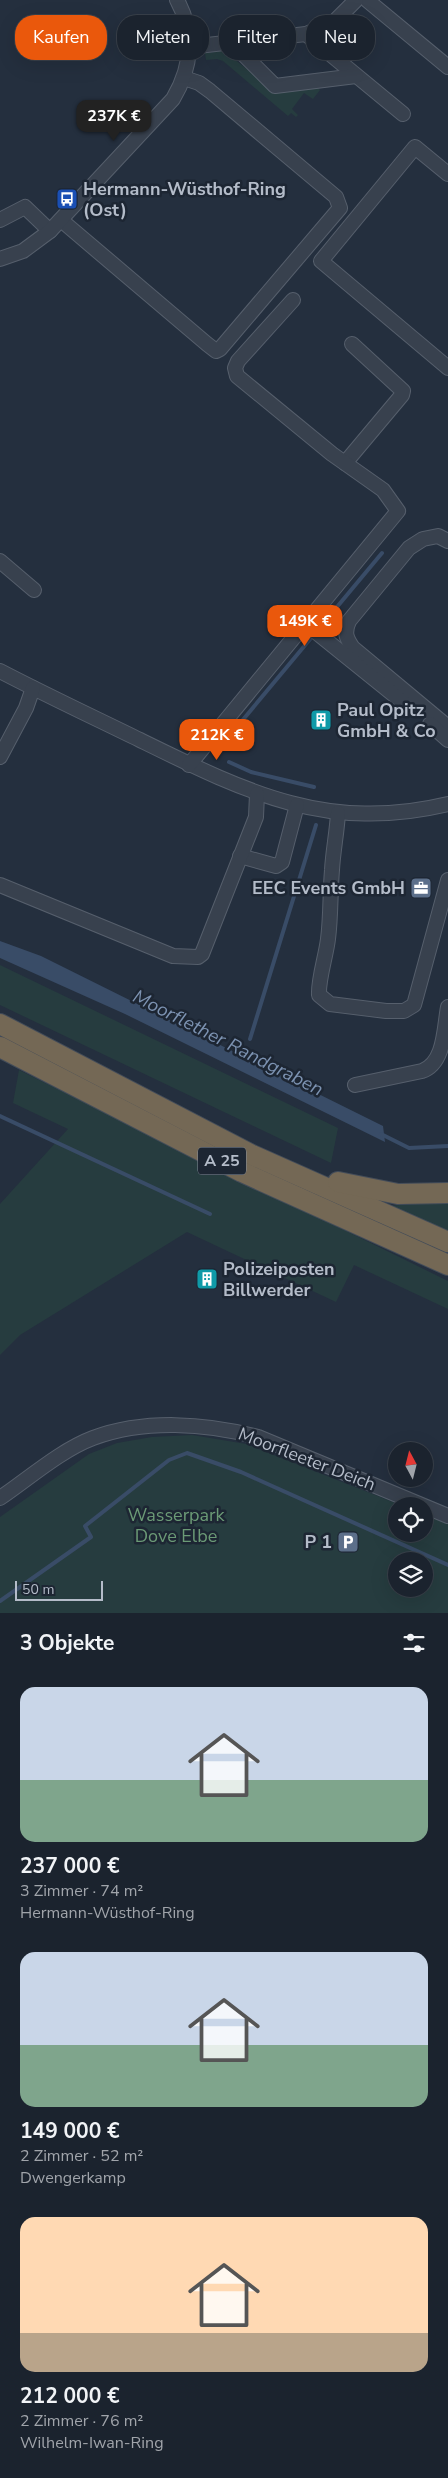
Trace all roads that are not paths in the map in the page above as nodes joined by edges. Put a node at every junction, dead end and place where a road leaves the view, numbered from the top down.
1 (177, 0) edge
2 (356, 0) edge
3 (367, 0) edge
4 (183, 15) edge
5 (341, 15) edge
6 (306, 34) edge
7 (296, 35) edge
8 (187, 60) edge
9 (249, 60) edge
10 (337, 60) edge
11 (448, 67) edge
12 (356, 76) junction
13 (184, 78) junction
14 (403, 114) dead end
15 (448, 174) edge
16 (0, 220) edge
17 (61, 220) junction
18 (50, 231) junction
19 (0, 259) edge
20 (293, 300) dead end
21 (352, 344) dead end
22 (448, 368) edge
23 (345, 463) junction
24 (448, 540) edge
25 (0, 561) edge
26 (34, 590) dead end
27 (312, 629) junction
28 (0, 672) edge
29 (33, 688) junction
30 (448, 727) edge
31 (448, 740) edge
32 (0, 757) edge
33 (189, 765) junction
34 (257, 794) junction
35 (448, 804) edge
36 (297, 805) junction
37 (338, 813) junction
38 (240, 856) junction
39 (448, 880) edge
40 (0, 885) edge
41 (448, 1007) edge
42 (0, 1024) edge
43 (0, 1047) edge
44 (355, 1085) dead end
45 (252, 1154) junction
46 (448, 1193) edge
47 (448, 1242) edge
48 (448, 1265) edge
49 (0, 1498) edge
50 (448, 1516) edge

1 - 4 street
2 - 5 street
3 - 11 street
6 - 7 street
8 - 13 street
9 - 12 street
10 - 12 street
12 - 14 street
13 - 17 street
13 - 17 street
15 - 22 street
16 - 18 street
17 - 18 street
18 - 19 street
20 - 23 street
21 - 23 street
23 - 27 street
24 - 30 street
25 - 26 street
27 - 31 street
27 - 33 street
28 - 29 street
29 - 32 street
29 - 33 street
33 - 34 street
34 - 36 street
34 - 38 street
35 - 37 street
36 - 37 street
36 - 38 street
37 - 39 street
38 - 40 street
41 - 44 street
42 - 45 highway, A 25
43 - 48 highway, A 25
45 - 46 highway
45 - 47 highway, A 25
49 - 50 street, Moorfleeter Deich

